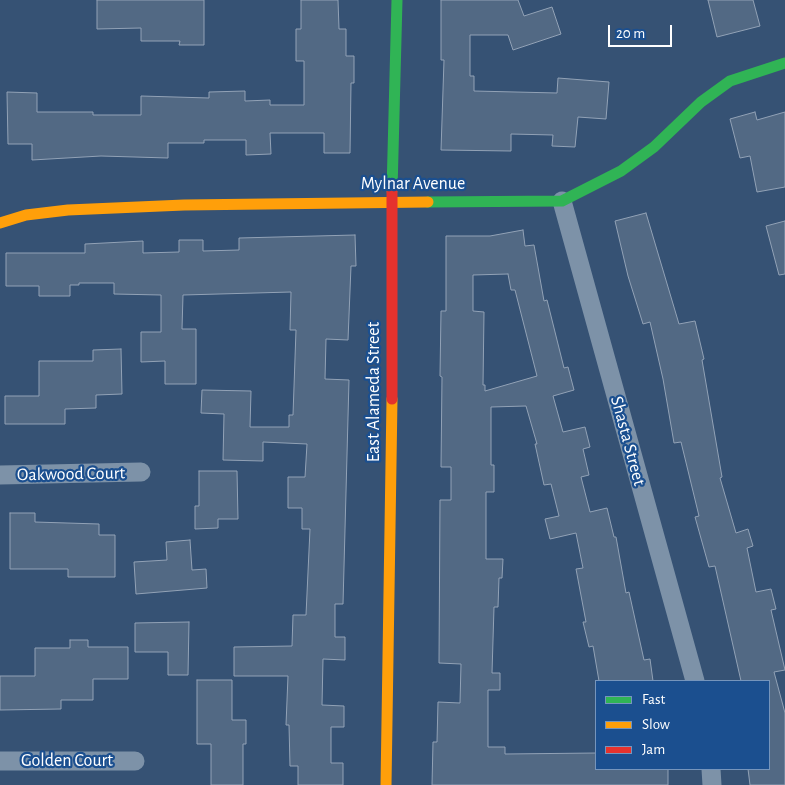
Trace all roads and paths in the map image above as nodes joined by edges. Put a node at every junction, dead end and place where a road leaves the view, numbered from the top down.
1 (397, 0) edge
2 (785, 63) edge
3 (562, 201) junction
4 (392, 202) junction
5 (0, 223) edge
6 (141, 472) dead end
7 (0, 475) edge
8 (694, 680) edge
9 (0, 761) edge
10 (135, 761) dead end
11 (711, 770) edge
12 (386, 785) edge
13 (712, 785) edge

1 - 4 street, East Alameda Street
2 - 3 street, Mylnar Avenue
3 - 4 street, Mylnar Avenue
3 - 8 street, Shasta Street
4 - 5 street, Mylnar Avenue
4 - 12 street, East Alameda Street
6 - 7 street, Oakwood Court
9 - 10 street, Golden Court
11 - 13 street

